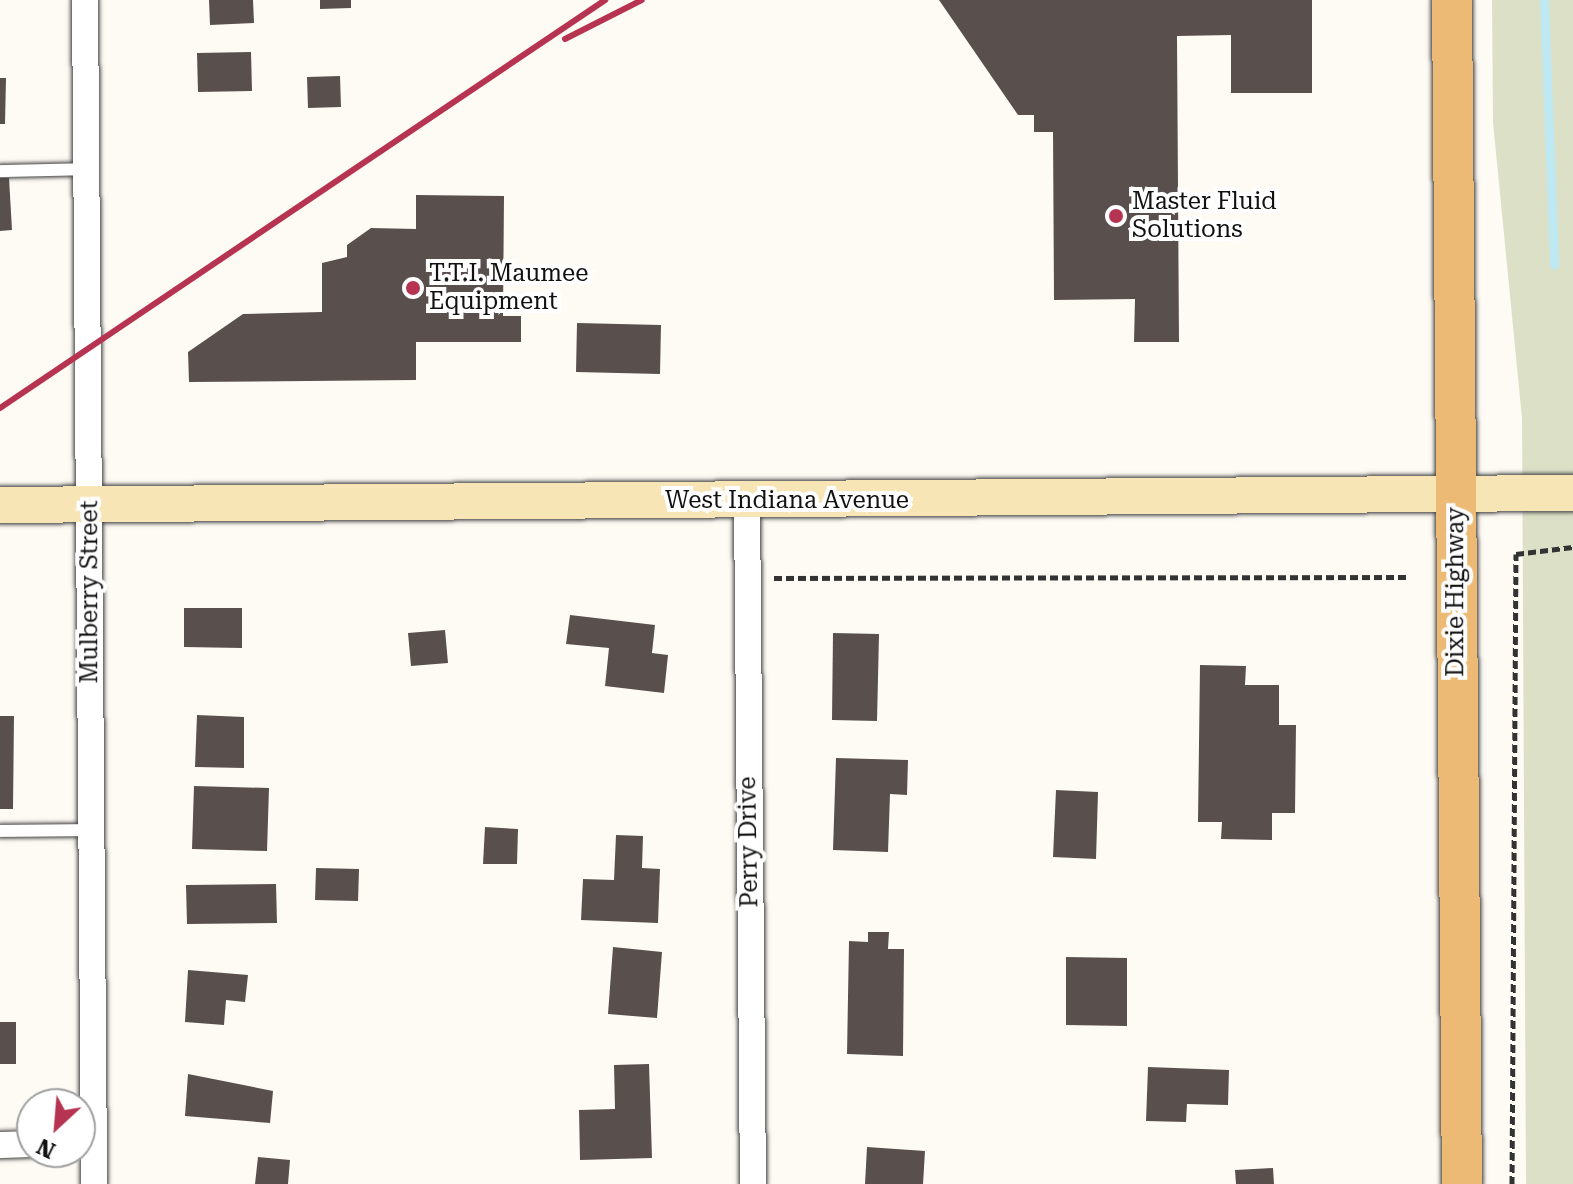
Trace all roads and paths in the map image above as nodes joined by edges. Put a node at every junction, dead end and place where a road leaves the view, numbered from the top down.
1 (85, 0) edge
2 (1452, 0) edge
3 (87, 169) junction
4 (0, 171) edge
5 (1573, 493) edge
6 (1455, 496) junction
7 (747, 501) junction
8 (0, 505) edge
9 (90, 506) junction
10 (1573, 547) edge
11 (1409, 577) dead end
12 (758, 578) dead end
13 (91, 830) junction
14 (0, 831) edge
15 (88, 1088) edge
16 (753, 1184) edge
17 (1462, 1184) edge
18 (1512, 1184) edge

1 - 3 street, Mulberry Street
2 - 6 main road, Dixie Highway
3 - 4 lane
3 - 9 street, Mulberry Street
5 - 6 main road, West Indiana Avenue
6 - 7 main road, West Indiana Avenue
6 - 17 main road, Dixie Highway
7 - 9 main road, West Indiana Avenue
7 - 16 street, Perry Drive
8 - 9 main road, West Indiana Avenue
9 - 13 street, Mulberry Street
10 - 18 path
11 - 12 path
13 - 14 lane
13 - 15 street, Mulberry Street

